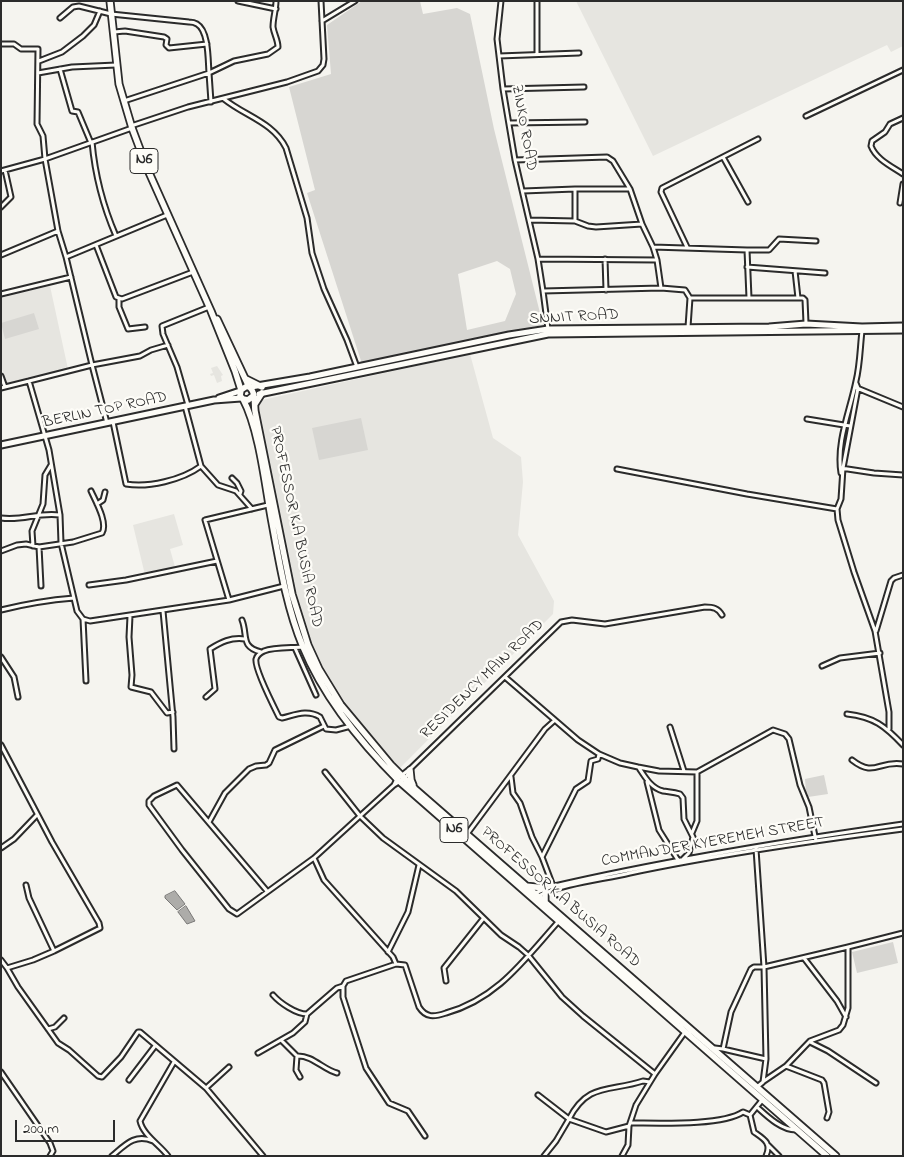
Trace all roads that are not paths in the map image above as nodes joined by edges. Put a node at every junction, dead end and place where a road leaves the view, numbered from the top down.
1 (110, 1) edge
2 (238, 1) edge
3 (276, 1) edge
4 (321, 1) edge
5 (355, 1) edge
6 (501, 1) edge
7 (537, 1) edge
8 (276, 9) junction
9 (100, 11) junction
10 (111, 14) junction
11 (60, 18) dead end
12 (322, 21) junction
13 (114, 32) junction
14 (1, 44) edge
15 (207, 44) junction
16 (579, 53) dead end
17 (537, 54) junction
18 (499, 56) junction
19 (39, 61) junction
20 (116, 65) junction
21 (60, 69) junction
22 (903, 70) edge
23 (38, 73) junction
24 (209, 73) junction
25 (584, 87) dead end
26 (503, 89) junction
27 (224, 98) junction
28 (124, 101) junction
29 (211, 102) junction
30 (806, 116) dead end
31 (903, 118) edge
32 (585, 122) dead end
33 (509, 123) junction
34 (131, 127) junction
35 (758, 139) dead end
36 (91, 143) junction
37 (724, 157) junction
38 (45, 160) junction
39 (515, 160) junction
40 (3, 170) edge
41 (903, 174) edge
42 (903, 184) edge
43 (575, 189) junction
44 (630, 189) junction
45 (523, 191) junction
46 (748, 202) dead end
47 (900, 203) dead end
48 (1, 207) edge
49 (169, 215) junction
50 (530, 220) junction
51 (575, 221) junction
52 (642, 224) junction
53 (58, 231) junction
54 (116, 236) junction
55 (816, 241) dead end
56 (96, 245) junction
57 (653, 247) junction
58 (687, 247) junction
59 (747, 250) junction
60 (1, 255) edge
61 (66, 257) junction
62 (538, 259) junction
63 (605, 259) junction
64 (657, 260) junction
65 (747, 267) junction
66 (795, 271) junction
67 (193, 272) junction
68 (825, 273) dead end
69 (71, 277) junction
70 (661, 288) junction
71 (606, 290) junction
72 (543, 291) junction
73 (1, 294) edge
74 (690, 298) junction
75 (749, 298) junction
76 (798, 298) junction
77 (119, 299) junction
78 (210, 309) junction
79 (806, 324) junction
80 (903, 326) edge
81 (145, 327) dead end
82 (688, 327) junction
83 (548, 329) junction
84 (762, 330) junction
85 (769, 330) junction
86 (903, 330) edge
87 (862, 331) junction
88 (168, 345) junction
89 (409, 359) junction
90 (92, 365) junction
91 (357, 368) junction
92 (1, 376) edge
93 (245, 378) junction
94 (28, 381) junction
95 (250, 387) junction
96 (3, 388) edge
97 (856, 388) junction
98 (262, 390) junction
99 (241, 394) junction
100 (253, 396) junction
101 (187, 406) junction
102 (254, 406) junction
103 (903, 406) edge
104 (807, 419) dead end
105 (110, 423) junction
106 (845, 425) junction
107 (850, 426) junction
108 (45, 436) junction
109 (1, 445) edge
110 (52, 464) junction
111 (201, 466) junction
112 (842, 468) junction
113 (617, 469) dead end
114 (903, 476) edge
115 (232, 478) dead end
116 (268, 488) junction
117 (91, 491) dead end
118 (105, 492) dead end
119 (240, 494) junction
120 (97, 504) junction
121 (269, 505) junction
122 (837, 508) junction
123 (252, 509) junction
124 (39, 514) junction
125 (60, 515) junction
126 (1, 518) edge
127 (61, 543) junction
128 (33, 546) junction
129 (38, 547) junction
130 (1, 551) edge
131 (217, 561) junction
132 (903, 575) edge
133 (88, 585) dead end
134 (41, 586) dead end
135 (285, 586) junction
136 (74, 598) junction
137 (229, 600) junction
138 (1, 610) edge
139 (163, 611) junction
140 (722, 615) dead end
141 (130, 616) junction
142 (83, 619) junction
143 (242, 620) dead end
144 (875, 631) junction
145 (245, 639) junction
146 (303, 646) junction
147 (296, 648) junction
148 (262, 652) junction
149 (880, 652) junction
150 (1, 657) edge
151 (822, 666) dead end
152 (505, 676) junction
153 (86, 682) dead end
154 (316, 695) dead end
155 (18, 697) dead end
156 (206, 697) dead end
157 (173, 712) junction
158 (847, 714) dead end
159 (348, 719) junction
160 (555, 720) junction
161 (353, 725) junction
162 (324, 726) junction
163 (670, 727) dead end
164 (888, 729) junction
165 (1, 745) edge
166 (903, 746) edge
167 (174, 748) dead end
168 (598, 754) junction
169 (852, 760) dead end
170 (903, 764) edge
171 (391, 765) junction
172 (638, 767) junction
173 (410, 769) junction
174 (684, 771) junction
175 (325, 772) dead end
176 (697, 772) junction
177 (511, 776) junction
178 (401, 778) junction
179 (647, 781) junction
180 (415, 789) junction
181 (37, 815) junction
182 (360, 816) junction
183 (209, 822) junction
184 (903, 824) edge
185 (903, 828) edge
186 (692, 833) junction
187 (467, 834) junction
188 (816, 839) junction
189 (1, 848) edge
190 (756, 848) junction
191 (542, 857) junction
192 (314, 858) junction
193 (684, 859) junction
194 (678, 860) junction
195 (420, 865) junction
196 (26, 885) dead end
197 (525, 886) junction
198 (554, 888) junction
199 (545, 890) junction
200 (266, 891) junction
201 (534, 897) junction
202 (544, 903) junction
203 (483, 919) junction
204 (558, 922) junction
205 (903, 933) edge
206 (848, 947) junction
207 (592, 948) junction
208 (54, 951) junction
209 (388, 952) junction
210 (528, 955) junction
211 (804, 958) junction
212 (1, 960) edge
213 (396, 964) junction
214 (764, 966) junction
215 (7, 968) junction
216 (446, 981) dead end
217 (342, 986) junction
218 (273, 995) dead end
219 (307, 1014) junction
220 (846, 1017) junction
221 (64, 1018) dead end
222 (48, 1029) junction
223 (685, 1032) junction
224 (281, 1040) junction
225 (810, 1042) junction
226 (155, 1046) junction
227 (723, 1049) junction
228 (711, 1051) junction
229 (258, 1053) dead end
230 (297, 1056) junction
231 (766, 1059) junction
232 (174, 1062) junction
233 (786, 1066) junction
234 (229, 1067) dead end
235 (1, 1072) edge
236 (337, 1073) dead end
237 (655, 1074) junction
238 (300, 1077) dead end
239 (130, 1080) dead end
240 (650, 1082) junction
241 (763, 1082) junction
242 (876, 1083) dead end
243 (757, 1087) junction
244 (206, 1088) junction
245 (538, 1095) dead end
246 (763, 1099) junction
247 (757, 1107) junction
248 (750, 1115) junction
249 (827, 1118) dead end
250 (569, 1119) junction
251 (630, 1125) junction
252 (799, 1130) junction
253 (425, 1136) dead end
254 (153, 1141) junction
255 (768, 1144) junction
256 (50, 1156) edge
257 (112, 1156) edge
258 (168, 1156) edge
259 (262, 1156) edge
260 (544, 1156) edge
261 (622, 1156) edge
262 (766, 1156) edge
263 (779, 1156) edge
264 (827, 1156) edge
265 (836, 1156) edge

1 - 10 main road, N6
2 - 8 street
3 - 8 street
4 - 12 street
5 - 12 street
6 - 18 street, ZINKO ROAD
7 - 17 street
8 - 24 street
9 - 10 street
9 - 11 street
9 - 19 street
10 - 13 main road, N6
10 - 15 street
12 - 27 street
13 - 15 street
13 - 20 main road, N6
14 - 19 street
15 - 24 street
16 - 17 street
17 - 18 street
18 - 26 street, ZINKO ROAD
19 - 23 street
20 - 21 street
20 - 28 main road, N6
21 - 23 street
21 - 36 street
22 - 30 street
23 - 38 street
24 - 28 street
24 - 29 street
25 - 26 street
26 - 33 street, ZINKO ROAD
27 - 29 street
27 - 91 street
28 - 34 main road, N6
29 - 34 street
31 - 41 street
32 - 33 street
33 - 39 street, ZINKO ROAD
34 - 36 street
34 - 49 main road, N6
35 - 37 street
36 - 38 street
36 - 54 street
37 - 46 street
37 - 58 street
38 - 40 street
38 - 53 street
39 - 44 street
39 - 45 street, ZINKO ROAD
40 - 48 street
42 - 47 street
43 - 44 street
43 - 45 street
43 - 51 street
44 - 52 street
45 - 50 street, ZINKO ROAD
49 - 54 street
49 - 67 main road, N6
50 - 51 street
50 - 62 street, ZINKO ROAD
51 - 52 street
52 - 57 street
53 - 60 street
53 - 61 street
54 - 56 street
55 - 59 street
56 - 61 street
56 - 77 street
57 - 58 street
57 - 64 street
58 - 59 street
59 - 65 street
61 - 69 street
62 - 63 street
62 - 72 street, ZINKO ROAD
63 - 64 street
63 - 71 street
64 - 70 street
65 - 66 street
65 - 75 street
66 - 68 street
66 - 76 street
67 - 77 street
67 - 78 main road, N6
69 - 73 street
69 - 90 street
70 - 71 street
70 - 74 street
71 - 72 street
72 - 83 street, ZINKO ROAD
74 - 75 street
74 - 82 street
75 - 76 street
76 - 79 street
77 - 81 street
78 - 88 street
78 - 93 main road, N6
78 - 99 main road, N6
79 - 80 street, SNNIT ROAD
79 - 85 street, SNNIT ROAD
82 - 83 street, SNNIT ROAD
82 - 84 street, SNNIT ROAD
83 - 89 street, SNNIT ROAD
84 - 85 street, SNNIT ROAD
84 - 89 street, SNNIT ROAD
85 - 87 street, SNNIT ROAD
86 - 87 street, SNNIT ROAD
87 - 97 street
88 - 90 street
88 - 101 street
89 - 91 street, SNNIT ROAD
89 - 98 street, SNNIT ROAD
90 - 94 street
90 - 105 street
91 - 98 street, SNNIT ROAD
92 - 96 street
93 - 95 main road, N6
93 - 98 main road
94 - 96 street
94 - 108 street
95 - 98 street, SNNIT ROAD
95 - 99 main road
95 - 100 main road, N6
97 - 103 street
97 - 106 street
97 - 107 street
98 - 100 street, SNNIT ROAD
98 - 102 main road
99 - 100 main road
99 - 101 street, BERLIN TOP ROAD
99 - 116 main road, PROFESSOR K.A BUSIA ROAD / N6
100 - 102 main road, PROFESSOR K.A BUSIA ROAD / N6
101 - 105 street, BERLIN TOP ROAD
101 - 111 street
102 - 116 main road, PROFESSOR K.A BUSIA ROAD / N6
104 - 106 street
105 - 108 street, BERLIN TOP ROAD
105 - 111 street
106 - 107 street
106 - 112 street
107 - 112 street
108 - 109 street, BERLIN TOP ROAD
108 - 110 street
110 - 124 street
110 - 125 street
111 - 119 street
112 - 114 street
112 - 122 street
113 - 122 street
115 - 119 street
116 - 121 main road, PROFESSOR K.A BUSIA ROAD / N6
116 - 159 main road, PROFESSOR K.A BUSIA ROAD / N6
117 - 120 street
118 - 120 street
119 - 123 street
120 - 127 street
121 - 123 street
121 - 135 main road, PROFESSOR K.A BUSIA ROAD / N6
122 - 144 street
123 - 131 street
124 - 125 street
124 - 126 street
124 - 128 street
125 - 127 street
127 - 129 street
127 - 136 street
128 - 129 street
128 - 130 street
129 - 134 street
131 - 133 street
131 - 137 street
132 - 144 street
135 - 137 street
135 - 146 main road, PROFESSOR K.A BUSIA ROAD / N6
136 - 138 street
136 - 142 street
137 - 139 street
139 - 141 street
139 - 157 street
140 - 152 street, RESIDENCY MAIN ROAD
141 - 142 street
141 - 157 street
142 - 153 street
143 - 145 street
144 - 149 street
145 - 148 street
145 - 156 street
146 - 147 street
146 - 159 main road, PROFESSOR K.A BUSIA ROAD / N6
147 - 148 street
147 - 154 street
148 - 162 street
149 - 151 street
149 - 164 street
150 - 155 street
152 - 160 street
152 - 173 street, RESIDENCY MAIN ROAD
157 - 167 street
158 - 164 street
159 - 161 main road, PROFESSOR K.A BUSIA ROAD / N6
160 - 168 street
160 - 177 street
161 - 162 street
161 - 171 main road, PROFESSOR K.A BUSIA ROAD / N6
161 - 178 main road, PROFESSOR K.A BUSIA ROAD / N6
162 - 183 street
163 - 174 street
164 - 166 street
165 - 181 street
168 - 172 street
168 - 191 street
169 - 170 street
171 - 173 main road
171 - 178 main road, PROFESSOR K.A BUSIA ROAD / N6
172 - 174 street
172 - 179 street
173 - 178 street, RESIDENCY MAIN ROAD
173 - 180 main road
174 - 176 street
175 - 182 street
176 - 186 street
176 - 188 street
177 - 187 street
177 - 191 street
178 - 180 main road, PROFESSOR K.A BUSIA ROAD / N6
178 - 182 street, RESIDENCY MAIN ROAD
178 - 201 main road, PROFESSOR K.A BUSIA ROAD / N6
179 - 186 street
179 - 194 street
180 - 187 main road, PROFESSOR K.A BUSIA ROAD / N6
181 - 189 street
181 - 208 street
182 - 192 street
182 - 195 street
183 - 200 street
183 - 200 street
184 - 188 street, COMMANDER KYEREMEH STREET
185 - 188 street, COMMANDER KYEREMEH STREET
186 - 193 street
187 - 197 main road, PROFESSOR K.A BUSIA ROAD / N6
188 - 190 street, COMMANDER KYEREMEH STREET
190 - 193 street, COMMANDER KYEREMEH STREET
190 - 198 street, COMMANDER KYEREMEH STREET
190 - 214 street
191 - 198 street
192 - 200 street
192 - 209 street
193 - 194 street, COMMANDER KYEREMEH STREET
194 - 198 street, COMMANDER KYEREMEH STREET
195 - 203 street
195 - 209 street
196 - 208 street
197 - 199 main road
197 - 201 main road, PROFESSOR K.A BUSIA ROAD / N6
198 - 199 street, COMMANDER KYEREMEH STREET
199 - 201 street, COMMANDER KYEREMEH STREET
199 - 202 main road
201 - 202 main road, PROFESSOR K.A BUSIA ROAD / N6
201 - 204 main road, PROFESSOR K.A BUSIA ROAD / N6
202 - 207 main road, PROFESSOR K.A BUSIA ROAD / N6
203 - 210 street
203 - 216 street
204 - 207 main road, PROFESSOR K.A BUSIA ROAD / N6
204 - 210 street
205 - 206 street
206 - 211 street
206 - 220 street
207 - 223 main road, PROFESSOR K.A BUSIA ROAD / N6
207 - 228 main road, PROFESSOR K.A BUSIA ROAD / N6
208 - 215 street
209 - 213 street
210 - 213 street
210 - 237 street
211 - 214 street
211 - 220 street
212 - 215 street
213 - 217 street
214 - 227 street
214 - 231 street
215 - 222 street
217 - 219 street
217 - 253 street
218 - 219 street
219 - 224 street
220 - 225 street
221 - 222 street
222 - 226 street
223 - 228 main road, PROFESSOR K.A BUSIA ROAD / N6
223 - 237 street
224 - 229 street
224 - 230 street
225 - 233 street
225 - 242 street
226 - 232 street
226 - 239 street
227 - 228 street
227 - 231 street
228 - 243 main road, PROFESSOR K.A BUSIA ROAD / N6
228 - 246 main road, PROFESSOR K.A BUSIA ROAD / N6
230 - 236 street
230 - 238 street
231 - 241 street
232 - 244 street
232 - 254 street
233 - 241 street
233 - 249 street
234 - 244 street
235 - 256 street
237 - 240 street
240 - 250 street
240 - 251 street
241 - 243 street
243 - 265 main road, PROFESSOR K.A BUSIA ROAD / N6
244 - 259 street
245 - 250 street
246 - 247 street
246 - 252 main road, PROFESSOR K.A BUSIA ROAD / N6
247 - 248 street
247 - 252 street
248 - 251 street
248 - 255 street
250 - 251 street
250 - 260 street
251 - 261 street
252 - 264 main road, PROFESSOR K.A BUSIA ROAD / N6
254 - 257 street
254 - 258 street
255 - 262 street
255 - 263 street

